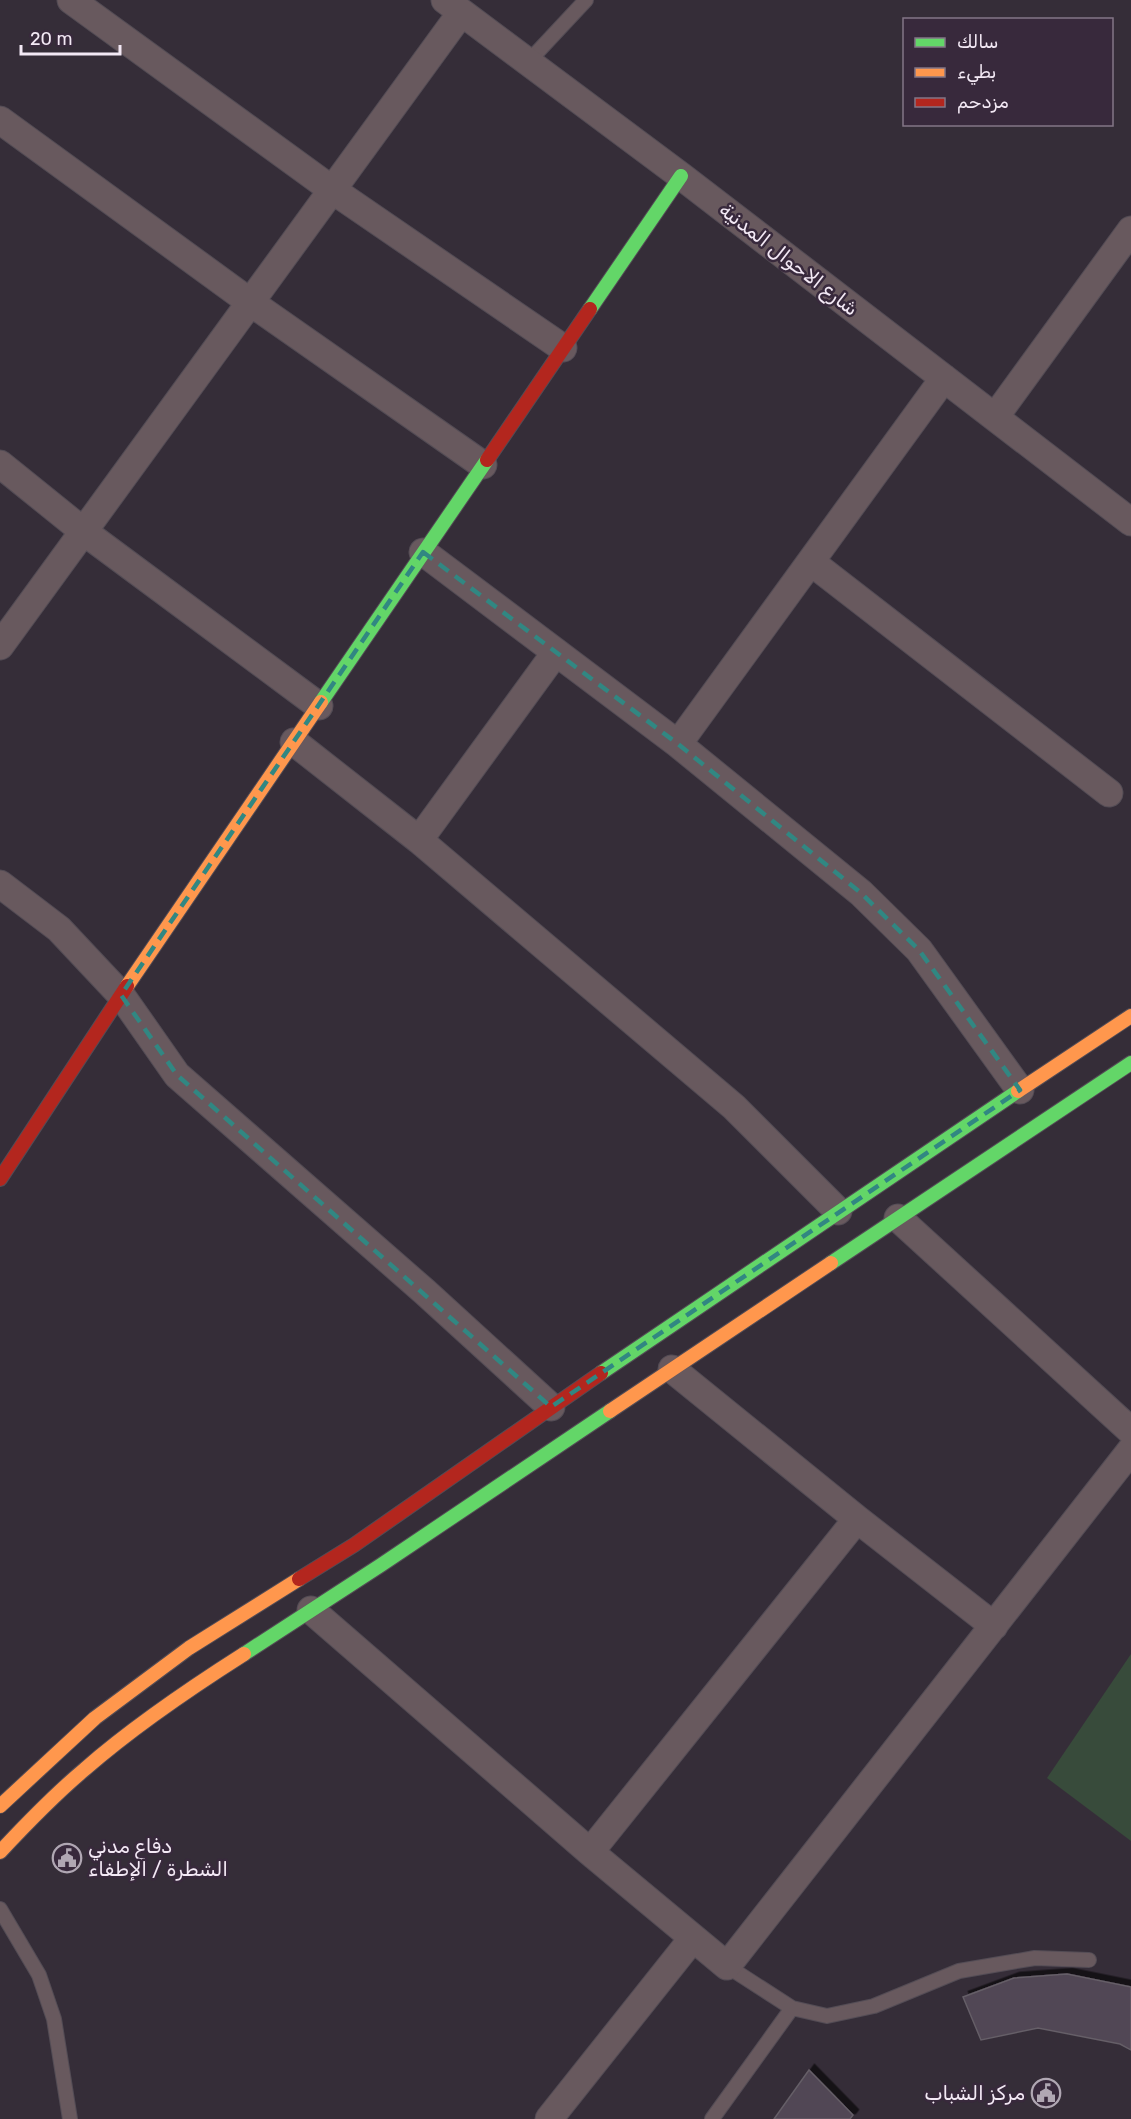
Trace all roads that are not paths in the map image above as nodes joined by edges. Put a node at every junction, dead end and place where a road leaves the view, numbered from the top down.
1 (71, 0) edge
2 (586, 0) edge
3 (453, 6) edge
4 (529, 61) junction
5 (0, 120) edge
6 (681, 176) junction
7 (331, 189) junction
8 (1131, 230) edge
9 (249, 302) junction
10 (563, 348) junction
11 (944, 378) junction
12 (995, 417) junction
13 (0, 464) edge
14 (483, 465) junction
15 (1131, 522) edge
16 (83, 531) junction
17 (423, 552) junction
18 (811, 561) junction
19 (0, 646) edge
20 (556, 652) junction
21 (319, 706) junction
22 (294, 742) junction
23 (678, 744) junction
24 (1109, 793) dead end
25 (419, 840) junction
26 (0, 884) edge
27 (121, 995) junction
28 (1131, 1016) edge
29 (1131, 1064) edge
30 (1020, 1090) junction
31 (0, 1179) edge
32 (838, 1211) junction
33 (898, 1218) junction
34 (672, 1369) junction
35 (551, 1407) junction
36 (1131, 1431) edge
37 (1131, 1450) edge
38 (858, 1519) junction
39 (311, 1610) junction
40 (994, 1626) junction
41 (0, 1806) edge
42 (0, 1852) edge
43 (590, 1852) junction
44 (0, 1909) edge
45 (693, 1938) junction
46 (1089, 1960) dead end
47 (727, 1966) junction
48 (792, 2008) junction
49 (70, 2119) edge
50 (549, 2119) edge
51 (712, 2119) edge

1 - 7 street
2 - 4 lane
3 - 4 street, شارع الاحوال المدنية
3 - 7 street
4 - 6 street, شارع الاحوال المدنية
5 - 9 street
6 - 10 street
6 - 11 street, شارع الاحوال المدنية
7 - 9 street
7 - 10 street
8 - 12 street
9 - 14 street
9 - 16 street
10 - 14 street
11 - 12 street, شارع الاحوال المدنية
11 - 18 street
12 - 15 street, شارع الاحوال المدنية
13 - 16 street
14 - 17 street
16 - 19 street
16 - 21 street
17 - 20 street
17 - 21 street
18 - 23 street
18 - 24 street
20 - 23 street
20 - 25 street
21 - 22 street
22 - 25 street
22 - 27 street
23 - 30 street
25 - 32 street
26 - 27 street
27 - 31 street
27 - 35 street
28 - 30 street
29 - 33 street
30 - 32 street
32 - 35 street
33 - 34 street
33 - 36 street
34 - 38 street
34 - 39 street
35 - 41 street
37 - 40 street
38 - 40 street
38 - 43 street
39 - 42 street
39 - 43 street
40 - 47 street
43 - 45 street
44 - 49 lane
45 - 47 street
45 - 50 street
46 - 48 lane
47 - 48 lane
48 - 51 lane

